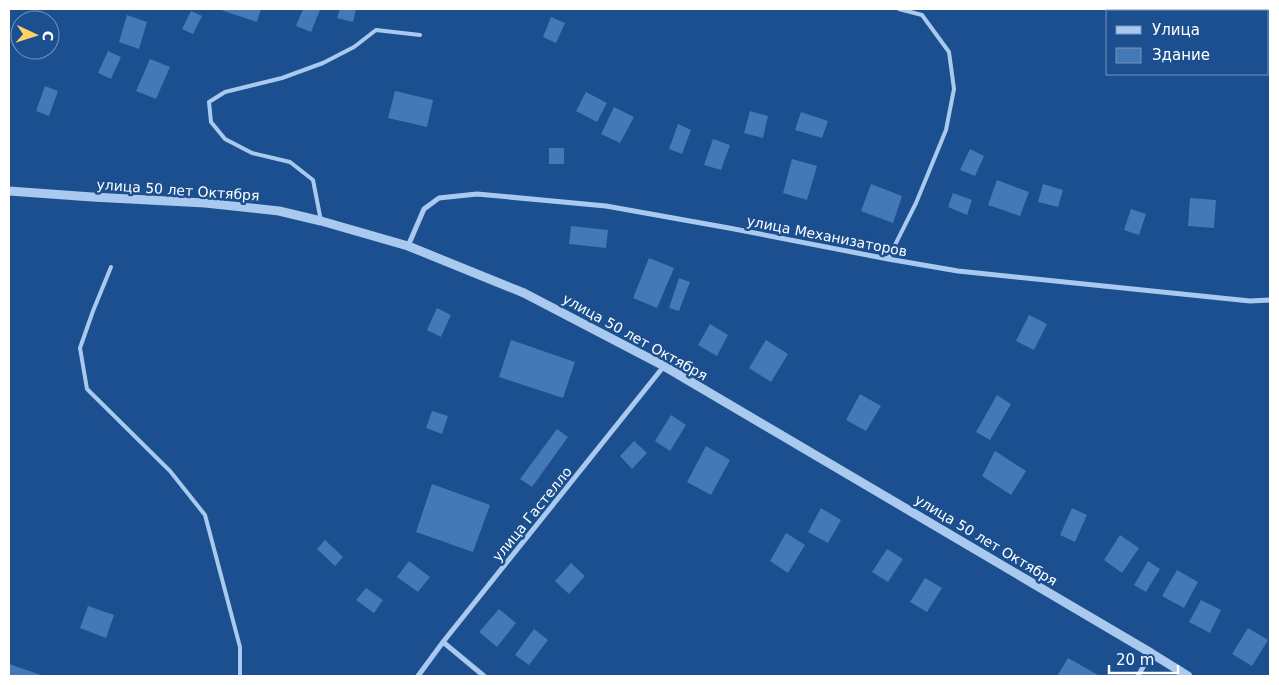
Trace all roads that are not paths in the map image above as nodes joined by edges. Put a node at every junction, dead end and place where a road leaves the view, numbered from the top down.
1 (899, 9) edge
2 (912, 10) edge
3 (420, 35) dead end
4 (9, 191) edge
5 (321, 221) junction
6 (408, 246) junction
7 (888, 259) junction
8 (111, 267) dead end
9 (1270, 300) edge
10 (664, 366) junction
11 (443, 642) junction
12 (1151, 653) junction
13 (240, 676) edge
14 (418, 676) edge
15 (484, 676) edge
16 (1138, 676) edge
17 (1188, 676) edge

1 - 2 lane
2 - 7 lane
3 - 5 lane
4 - 5 street, улица 50 лет Октября
5 - 6 street, улица 50 лет Октября
6 - 7 street, улица Механизаторов
6 - 10 street, улица 50 лет Октября
7 - 9 street, улица Механизаторов
8 - 13 lane
10 - 11 street, улица Гастелло
10 - 12 street, улица 50 лет Октября
11 - 14 street, улица Гастелло
11 - 15 street
12 - 16 street
12 - 17 street, улица 50 лет Октября

